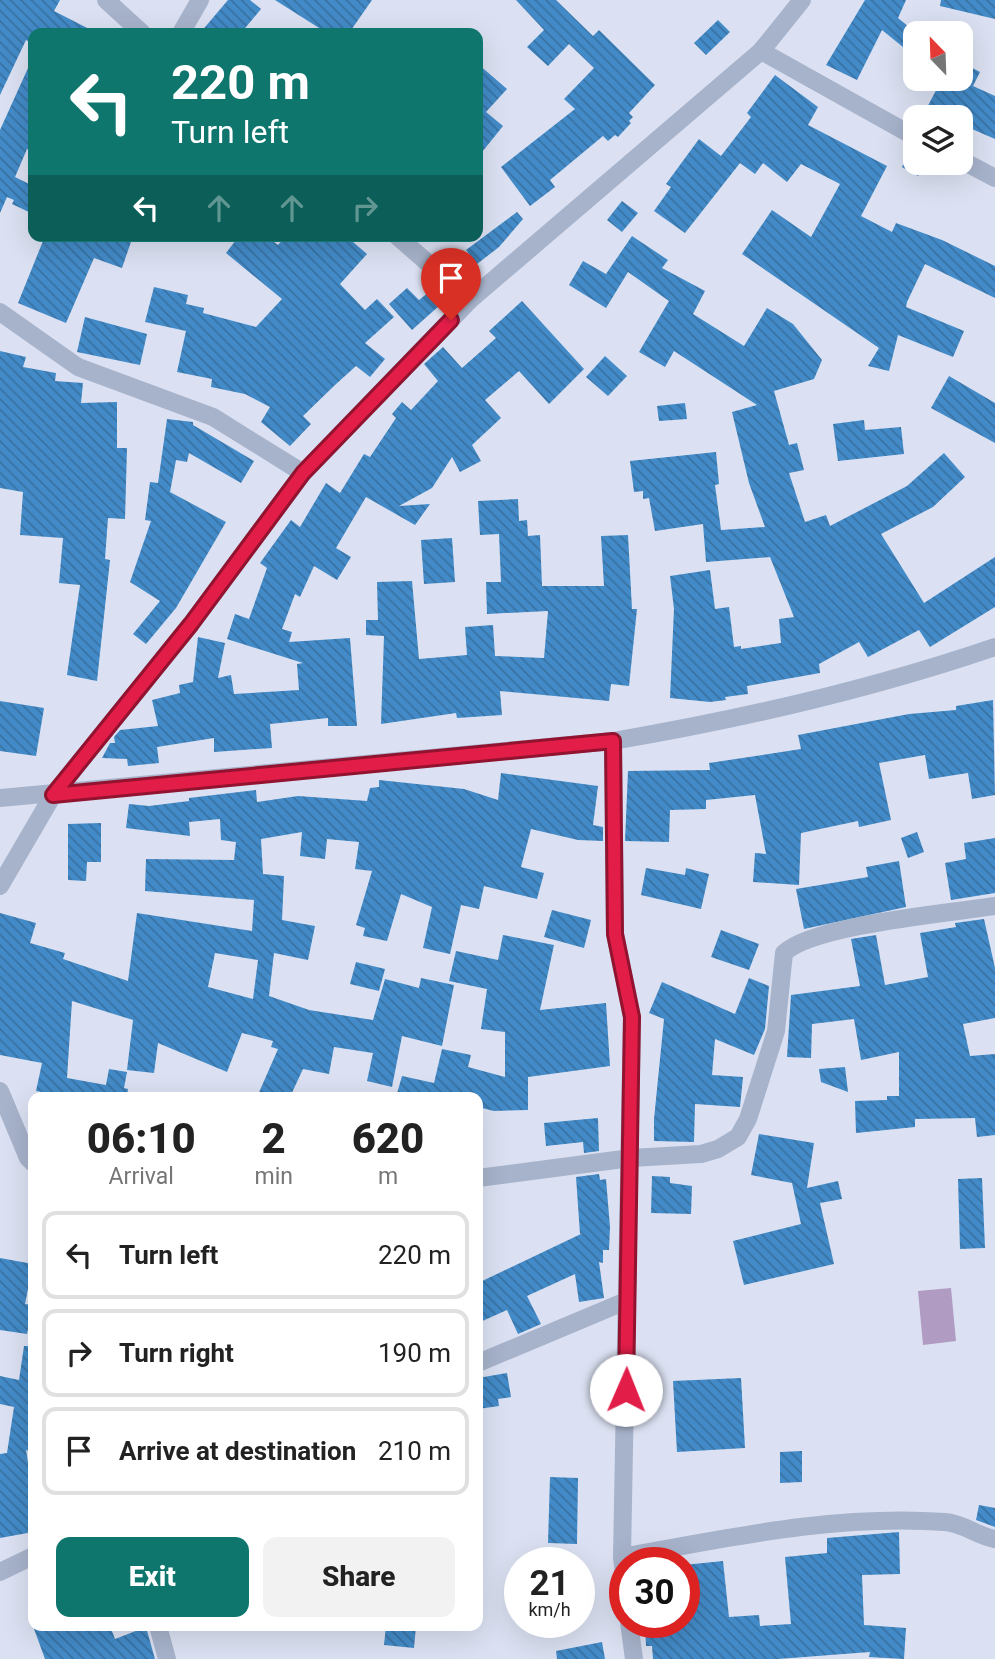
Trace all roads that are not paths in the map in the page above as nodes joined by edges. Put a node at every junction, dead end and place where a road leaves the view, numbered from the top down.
1 (106, 0) edge
2 (200, 0) edge
3 (802, 0) edge
4 (137, 28) edge
5 (184, 28) edge
6 (761, 51) junction
7 (903, 130) edge
8 (973, 166) edge
9 (995, 178) edge
10 (404, 242) edge
11 (470, 300) junction
12 (0, 312) edge
13 (303, 473) junction
14 (995, 646) edge
15 (613, 741) junction
16 (53, 795) junction
17 (0, 798) edge
18 (0, 886) edge
19 (995, 906) edge
20 (0, 1091) edge
21 (28, 1158) edge
22 (631, 1158) junction
23 (483, 1177) edge
24 (626, 1301) junction
25 (483, 1361) edge
26 (995, 1539) edge
27 (622, 1547) edge
28 (678, 1547) edge
29 (28, 1558) edge
30 (0, 1572) edge
31 (160, 1631) edge
32 (631, 1638) edge
33 (167, 1659) edge
34 (634, 1659) edge

1 - 4 street
2 - 5 street
3 - 6 street
6 - 7 street
6 - 11 street
8 - 9 street
10 - 11 street
11 - 13 street
12 - 13 street
13 - 16 street
14 - 15 street
15 - 16 street
15 - 22 street
16 - 17 street
16 - 18 street
19 - 22 street
20 - 21 street
22 - 23 street
22 - 24 street
24 - 25 street
24 - 27 street
26 - 28 street
29 - 30 street
31 - 33 street
32 - 34 street

